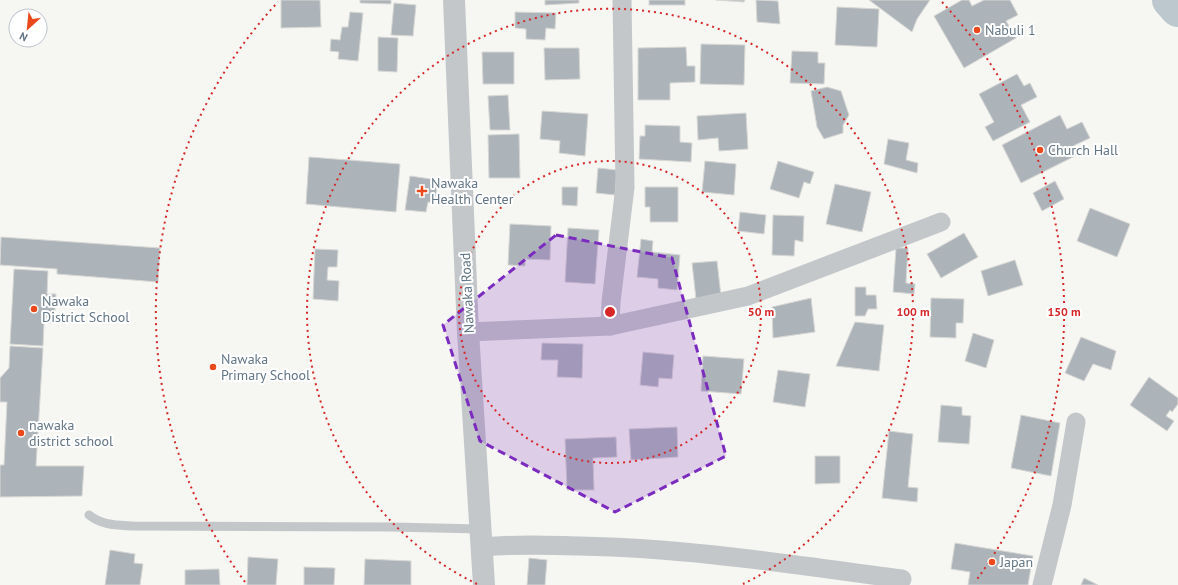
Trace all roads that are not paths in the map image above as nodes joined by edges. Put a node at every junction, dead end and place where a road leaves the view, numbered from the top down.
1 (454, 0) edge
2 (622, 0) edge
3 (941, 222) dead end
4 (610, 326) junction
5 (468, 332) junction
6 (1076, 422) dead end
7 (89, 515) dead end
8 (482, 538) junction
9 (902, 579) dead end
10 (484, 585) edge
11 (1042, 585) edge

1 - 5 street, Nawaka Road
2 - 4 street
3 - 4 street
4 - 5 street
5 - 8 street, Nawaka Road
6 - 11 street
7 - 8 lane
8 - 9 street
8 - 10 street, Nawaka Road

